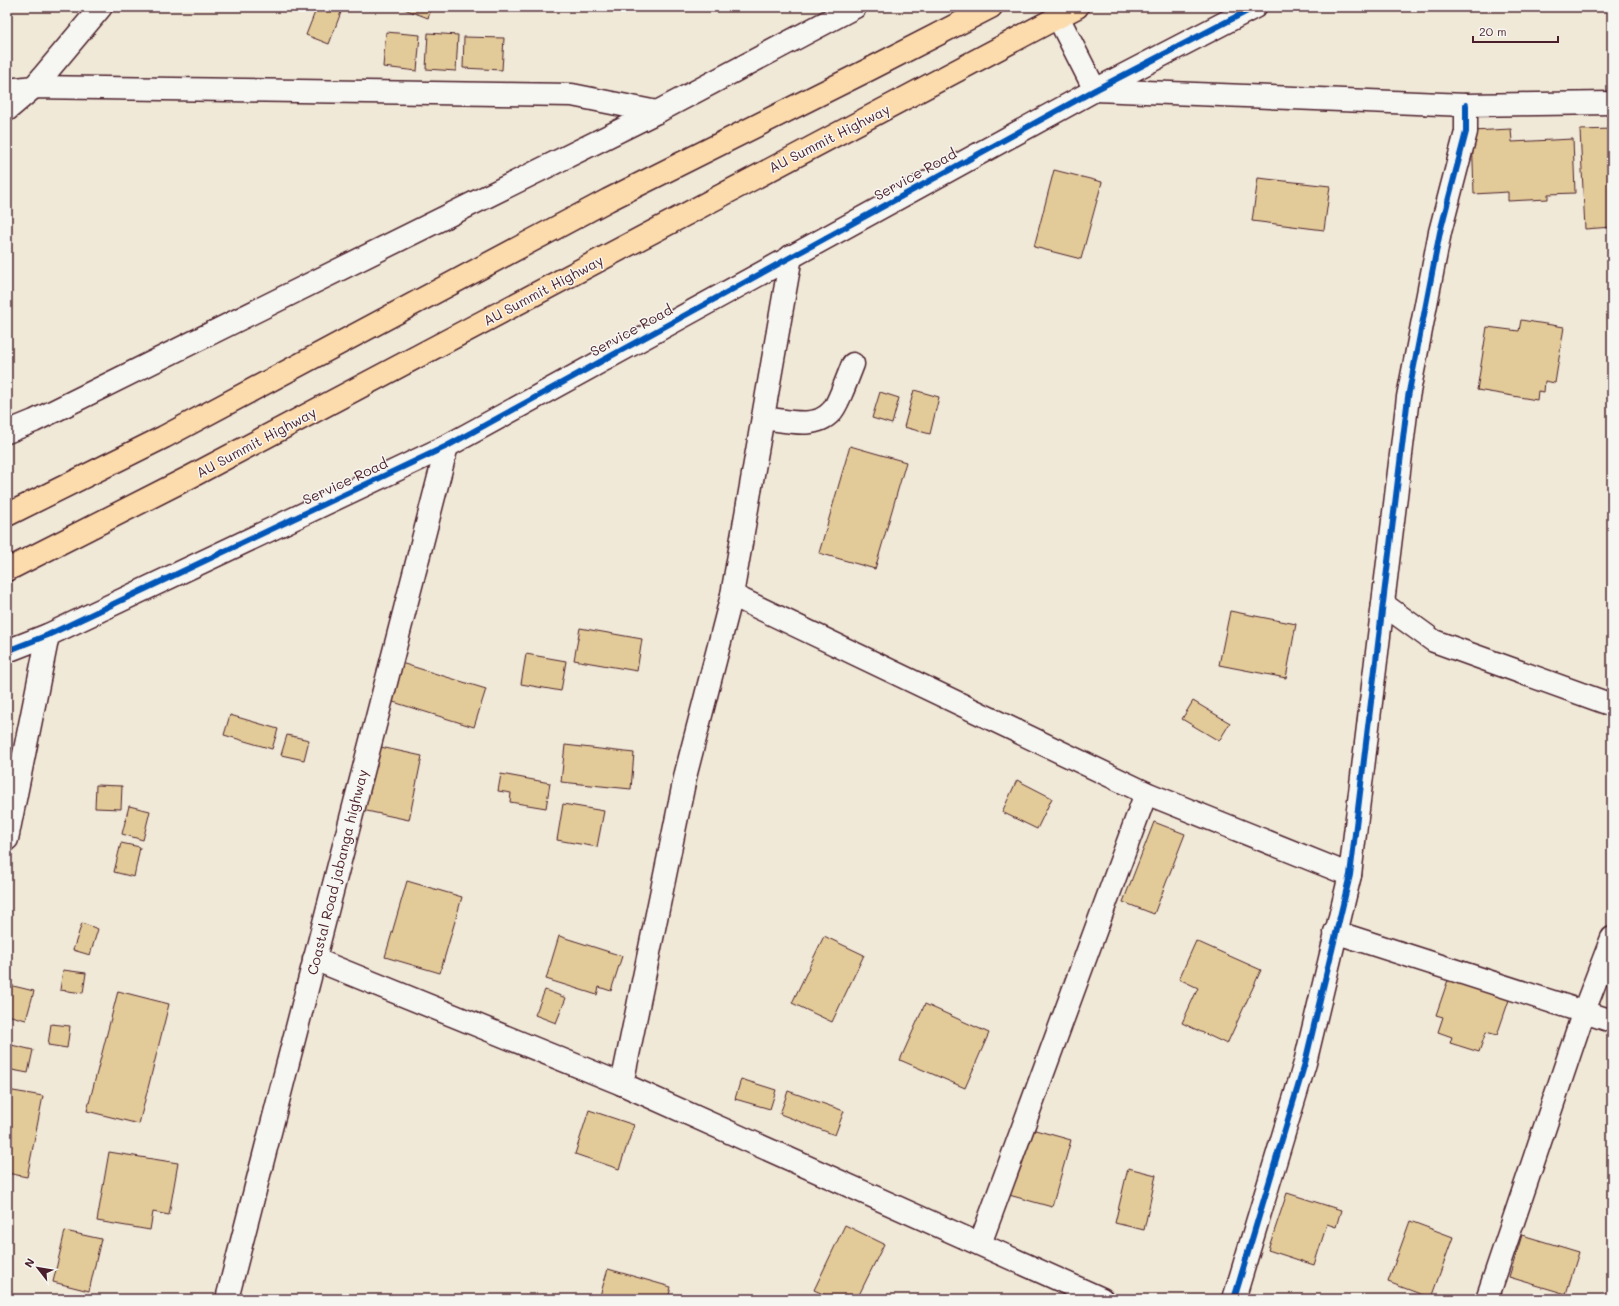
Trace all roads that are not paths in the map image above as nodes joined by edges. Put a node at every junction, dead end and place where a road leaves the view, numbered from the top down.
1 (101, 7) edge
2 (855, 7) edge
3 (991, 7) edge
4 (1077, 7) edge
5 (1255, 7) edge
6 (1058, 18) junction
7 (34, 87) junction
8 (7, 90) edge
9 (1096, 90) junction
10 (1612, 103) edge
11 (1466, 105) junction
12 (7, 110) edge
13 (658, 112) junction
14 (791, 256) junction
15 (853, 364) dead end
16 (763, 418) junction
17 (7, 432) edge
18 (447, 446) junction
19 (7, 515) edge
20 (7, 570) edge
21 (732, 595) junction
22 (1383, 604) junction
23 (48, 635) junction
24 (7, 651) edge
25 (1612, 705) edge
26 (1146, 793) junction
27 (7, 839) edge
28 (1350, 875) junction
29 (1335, 932) junction
30 (1612, 938) edge
31 (314, 959) junction
32 (1584, 1011) junction
33 (1612, 1021) edge
34 (622, 1084) junction
35 (980, 1244) junction
36 (227, 1299) edge
37 (1102, 1299) edge
38 (1234, 1299) edge
39 (1487, 1299) edge

1 - 7 street
2 - 13 street
3 - 19 main road
4 - 6 main road, AU Summit Highway
5 - 9 street, Service Road
6 - 9 street
6 - 20 main road, AU Summit Highway
7 - 8 street
7 - 12 street
7 - 13 street
9 - 11 street
9 - 14 street, Service Road
10 - 11 street
11 - 22 street
13 - 17 street
14 - 16 street
14 - 18 street, Service Road
15 - 16 street
16 - 21 street
18 - 23 street, Service Road
18 - 31 street, Coastal Road jabanga highway
21 - 26 street
21 - 34 street
22 - 25 street
22 - 28 street
23 - 24 street, Service Road
23 - 27 street
26 - 28 street
26 - 35 street
28 - 29 street
29 - 32 street
29 - 38 street
30 - 32 street
31 - 34 street
31 - 36 street, Coastal Road jabanga highway
32 - 33 street
32 - 39 street
34 - 35 street
35 - 37 street

